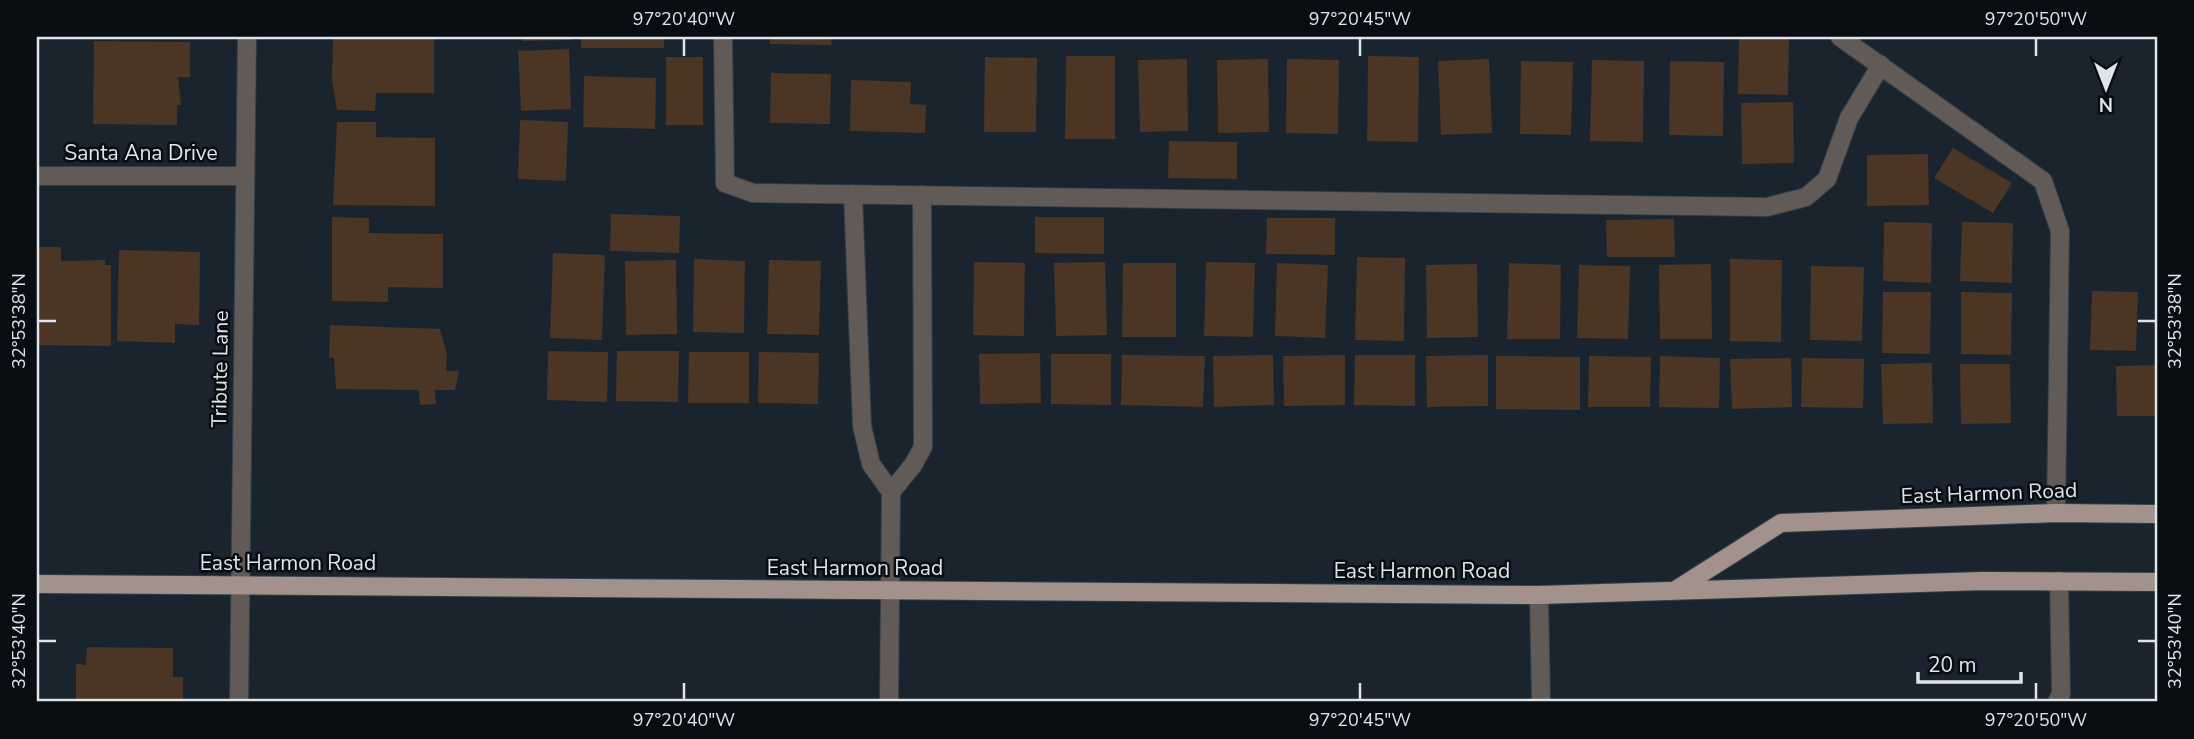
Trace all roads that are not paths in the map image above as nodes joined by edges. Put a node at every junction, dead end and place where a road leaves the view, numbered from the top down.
1 (247, 37) edge
2 (723, 37) edge
3 (1840, 37) edge
4 (1881, 65) junction
5 (37, 176) edge
6 (245, 176) junction
7 (853, 194) junction
8 (922, 195) junction
9 (891, 492) junction
10 (2056, 513) junction
11 (2157, 514) edge
12 (2059, 582) junction
13 (2157, 582) edge
14 (37, 584) edge
15 (240, 586) junction
16 (889, 591) junction
17 (1674, 591) junction
18 (1539, 595) junction
19 (239, 702) edge
20 (889, 702) edge
21 (1541, 702) edge
22 (2057, 702) edge

1 - 6 street, Tribute Lane
2 - 7 street
3 - 4 street
4 - 8 street
4 - 10 street
5 - 6 street, Santa Ana Drive
6 - 15 street, Tribute Lane
7 - 8 street
7 - 9 street
8 - 9 street
9 - 16 street
10 - 11 main road, East Harmon Road
10 - 17 main road, East Harmon Road
12 - 13 main road, East Harmon Road
12 - 17 main road, East Harmon Road
12 - 22 street
14 - 15 main road, East Harmon Road
15 - 16 main road, East Harmon Road
15 - 19 street, Tribute Lane
16 - 18 main road, East Harmon Road
16 - 20 street
17 - 18 main road, East Harmon Road
18 - 21 street

